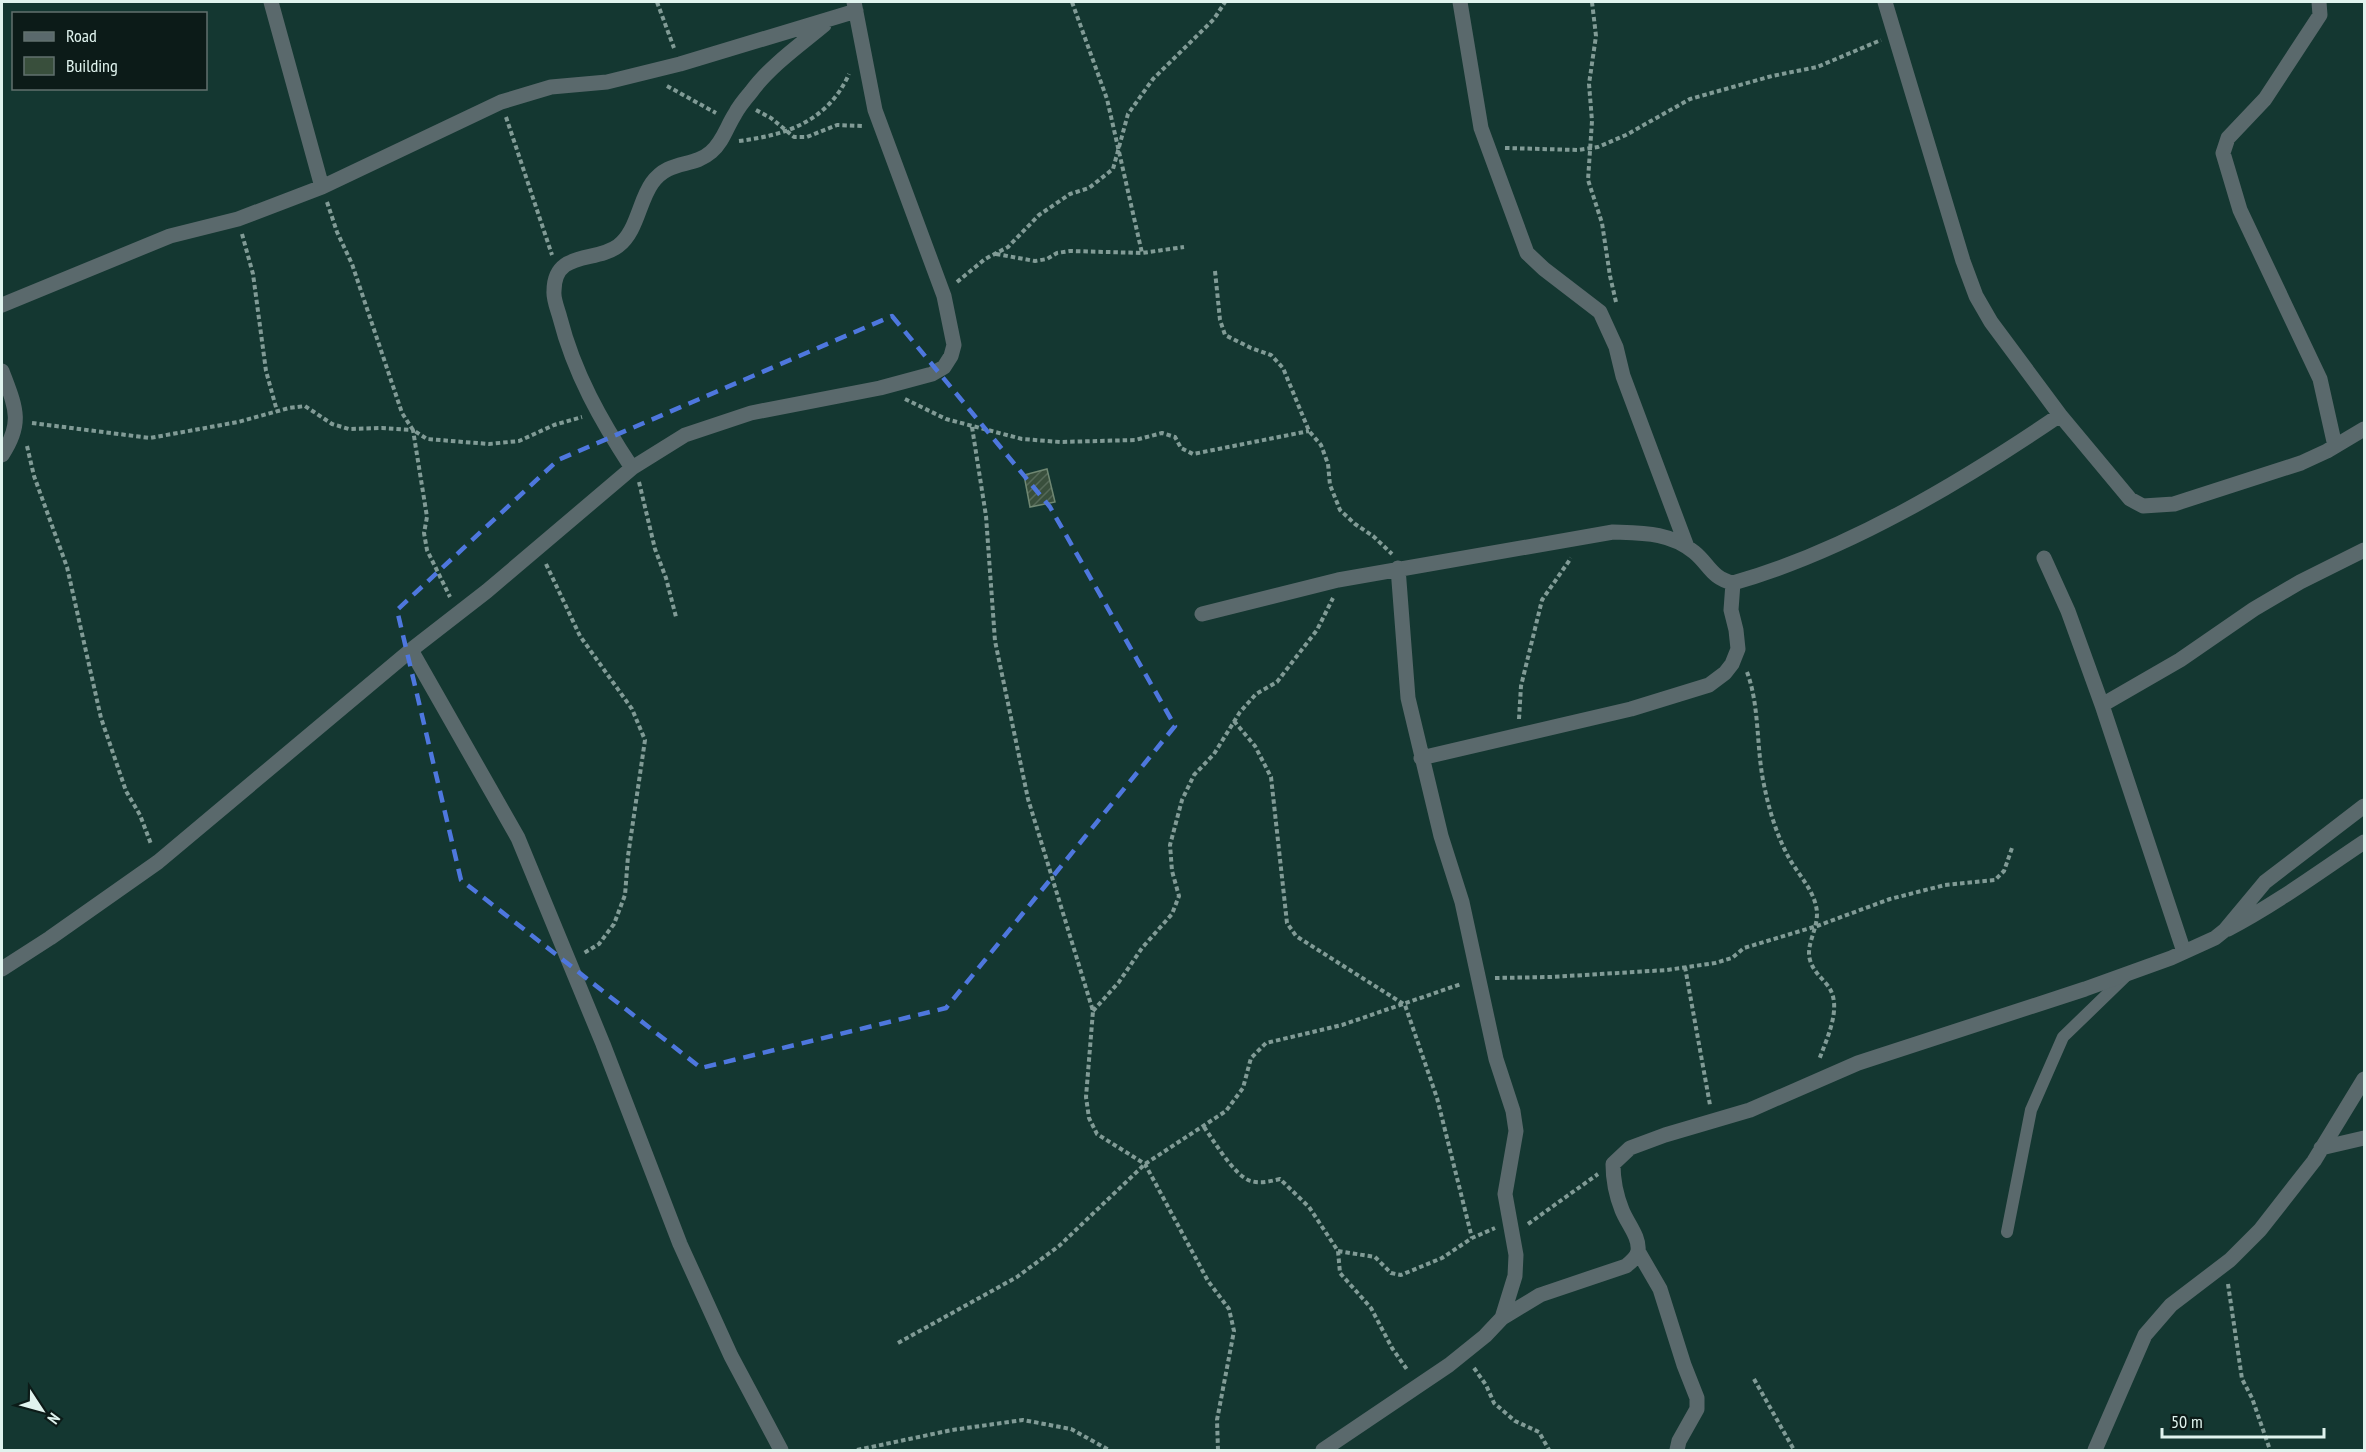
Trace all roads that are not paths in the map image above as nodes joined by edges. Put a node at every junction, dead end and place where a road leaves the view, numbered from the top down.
1 (271, 2) edge
2 (1460, 2) edge
3 (1885, 2) edge
4 (2319, 2) edge
5 (855, 6) edge
6 (831, 19) junction
7 (322, 187) junction
8 (2, 305) edge
9 (2, 371) edge
10 (2060, 415) junction
11 (2364, 429) edge
12 (2335, 446) junction
13 (2, 455) edge
14 (632, 468) junction
15 (1687, 547) junction
16 (2364, 550) edge
17 (2044, 558) dead end
18 (1401, 568) junction
19 (1733, 583) junction
20 (1202, 614) dead end
21 (411, 650) junction
22 (2102, 705) junction
23 (1421, 758) junction
24 (2364, 806) edge
25 (2364, 842) edge
26 (2225, 930) junction
27 (2184, 952) junction
28 (2, 969) edge
29 (2129, 973) junction
30 (2364, 1079) edge
31 (2364, 1138) edge
32 (2321, 1148) junction
33 (2007, 1232) dead end
34 (1638, 1251) junction
35 (1502, 1318) junction
36 (781, 1450) edge
37 (1323, 1450) edge
38 (1677, 1450) edge
39 (2095, 1450) edge

1 - 7 street
2 - 15 street
3 - 10 street
4 - 12 street
5 - 6 street
5 - 14 street
6 - 7 street
6 - 14 street
7 - 8 street
9 - 13 street
10 - 12 street
10 - 19 street
11 - 12 street
14 - 21 street
15 - 18 street
15 - 19 street
16 - 22 street
17 - 22 street
18 - 20 street
18 - 23 street
19 - 23 street
21 - 28 street
21 - 36 street
22 - 27 street
23 - 35 street
24 - 26 street
25 - 26 street
26 - 27 street
27 - 29 street
29 - 33 lane
29 - 34 street
30 - 32 street
31 - 32 street
32 - 39 street
34 - 35 street
34 - 38 street
35 - 37 street

